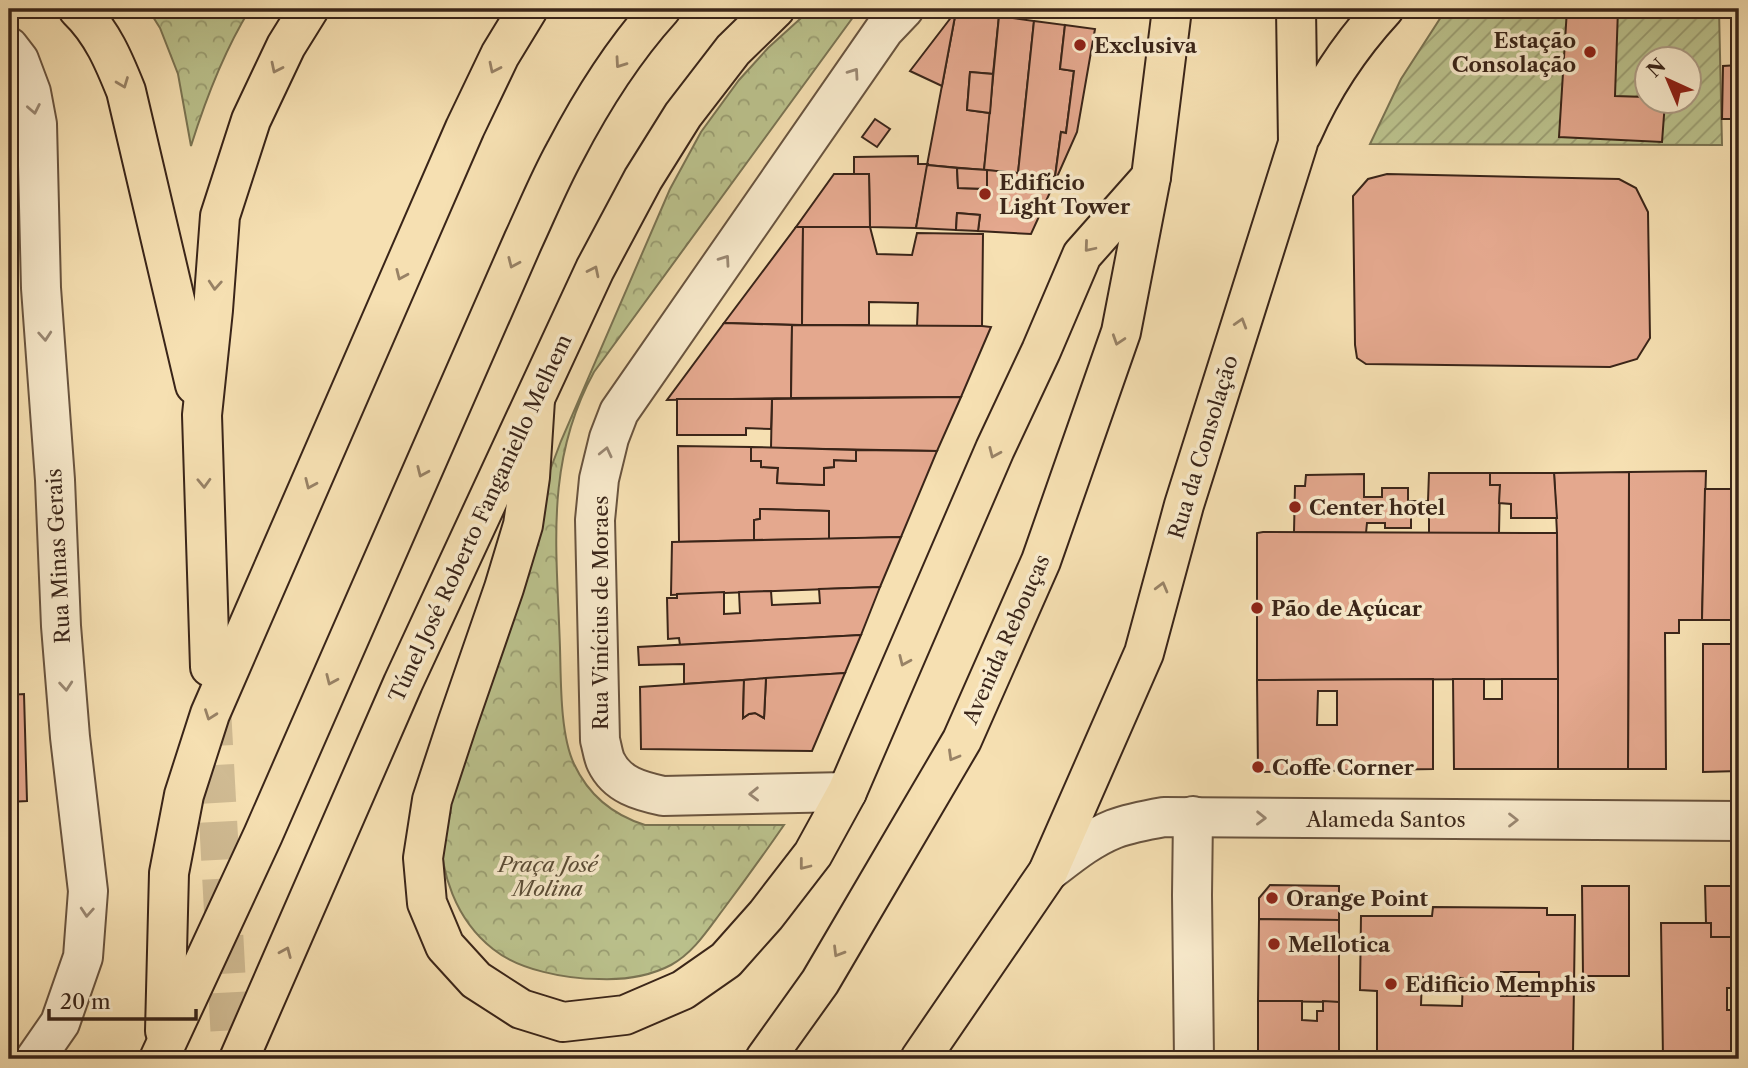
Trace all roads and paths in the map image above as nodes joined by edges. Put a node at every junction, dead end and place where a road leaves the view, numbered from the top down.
1 (78, 9) edge
2 (309, 9) edge
3 (528, 9) edge
4 (661, 9) edge
5 (775, 9) edge
6 (904, 9) edge
7 (1172, 9) edge
8 (1297, 9) edge
9 (1384, 9) edge
10 (9, 47) edge
11 (1298, 143) junction
12 (1151, 177) junction
13 (535, 400) junction
14 (202, 415) junction
15 (210, 667) tunnel mouth
16 (847, 792) junction
17 (1192, 816) junction
18 (1739, 821) edge
19 (1048, 872) junction
20 (162, 1054) edge
21 (35, 1059) edge
22 (239, 1059) edge
23 (765, 1059) edge
24 (920, 1059) edge
25 (1194, 1059) edge

1 -> 14 main road
2 -> 14 main road
3 -> 20 main road
4 -> 20 main road
13 -> 5 main road, Túnel José Roberto Fanganiello Melhem
16 -> 6 street, Rua Vinícius de Moraes
7 - 12 main road
8 - 11 main road, Rua da Consolação
9 - 11 main road
10 -> 21 street, Rua Minas Gerais
19 -> 11 main road, Rua da Consolação
12 -> 16 main road
12 -> 23 main road, Avenida Rebouças
16 -> 13 main road
22 -> 13 main road, Túnel José Roberto Fanganiello Melhem
14 -> 15 main road
17 -> 18 street, Alameda Santos
17 - 19 street, Alameda Santos
17 - 25 street
19 - 24 main road

